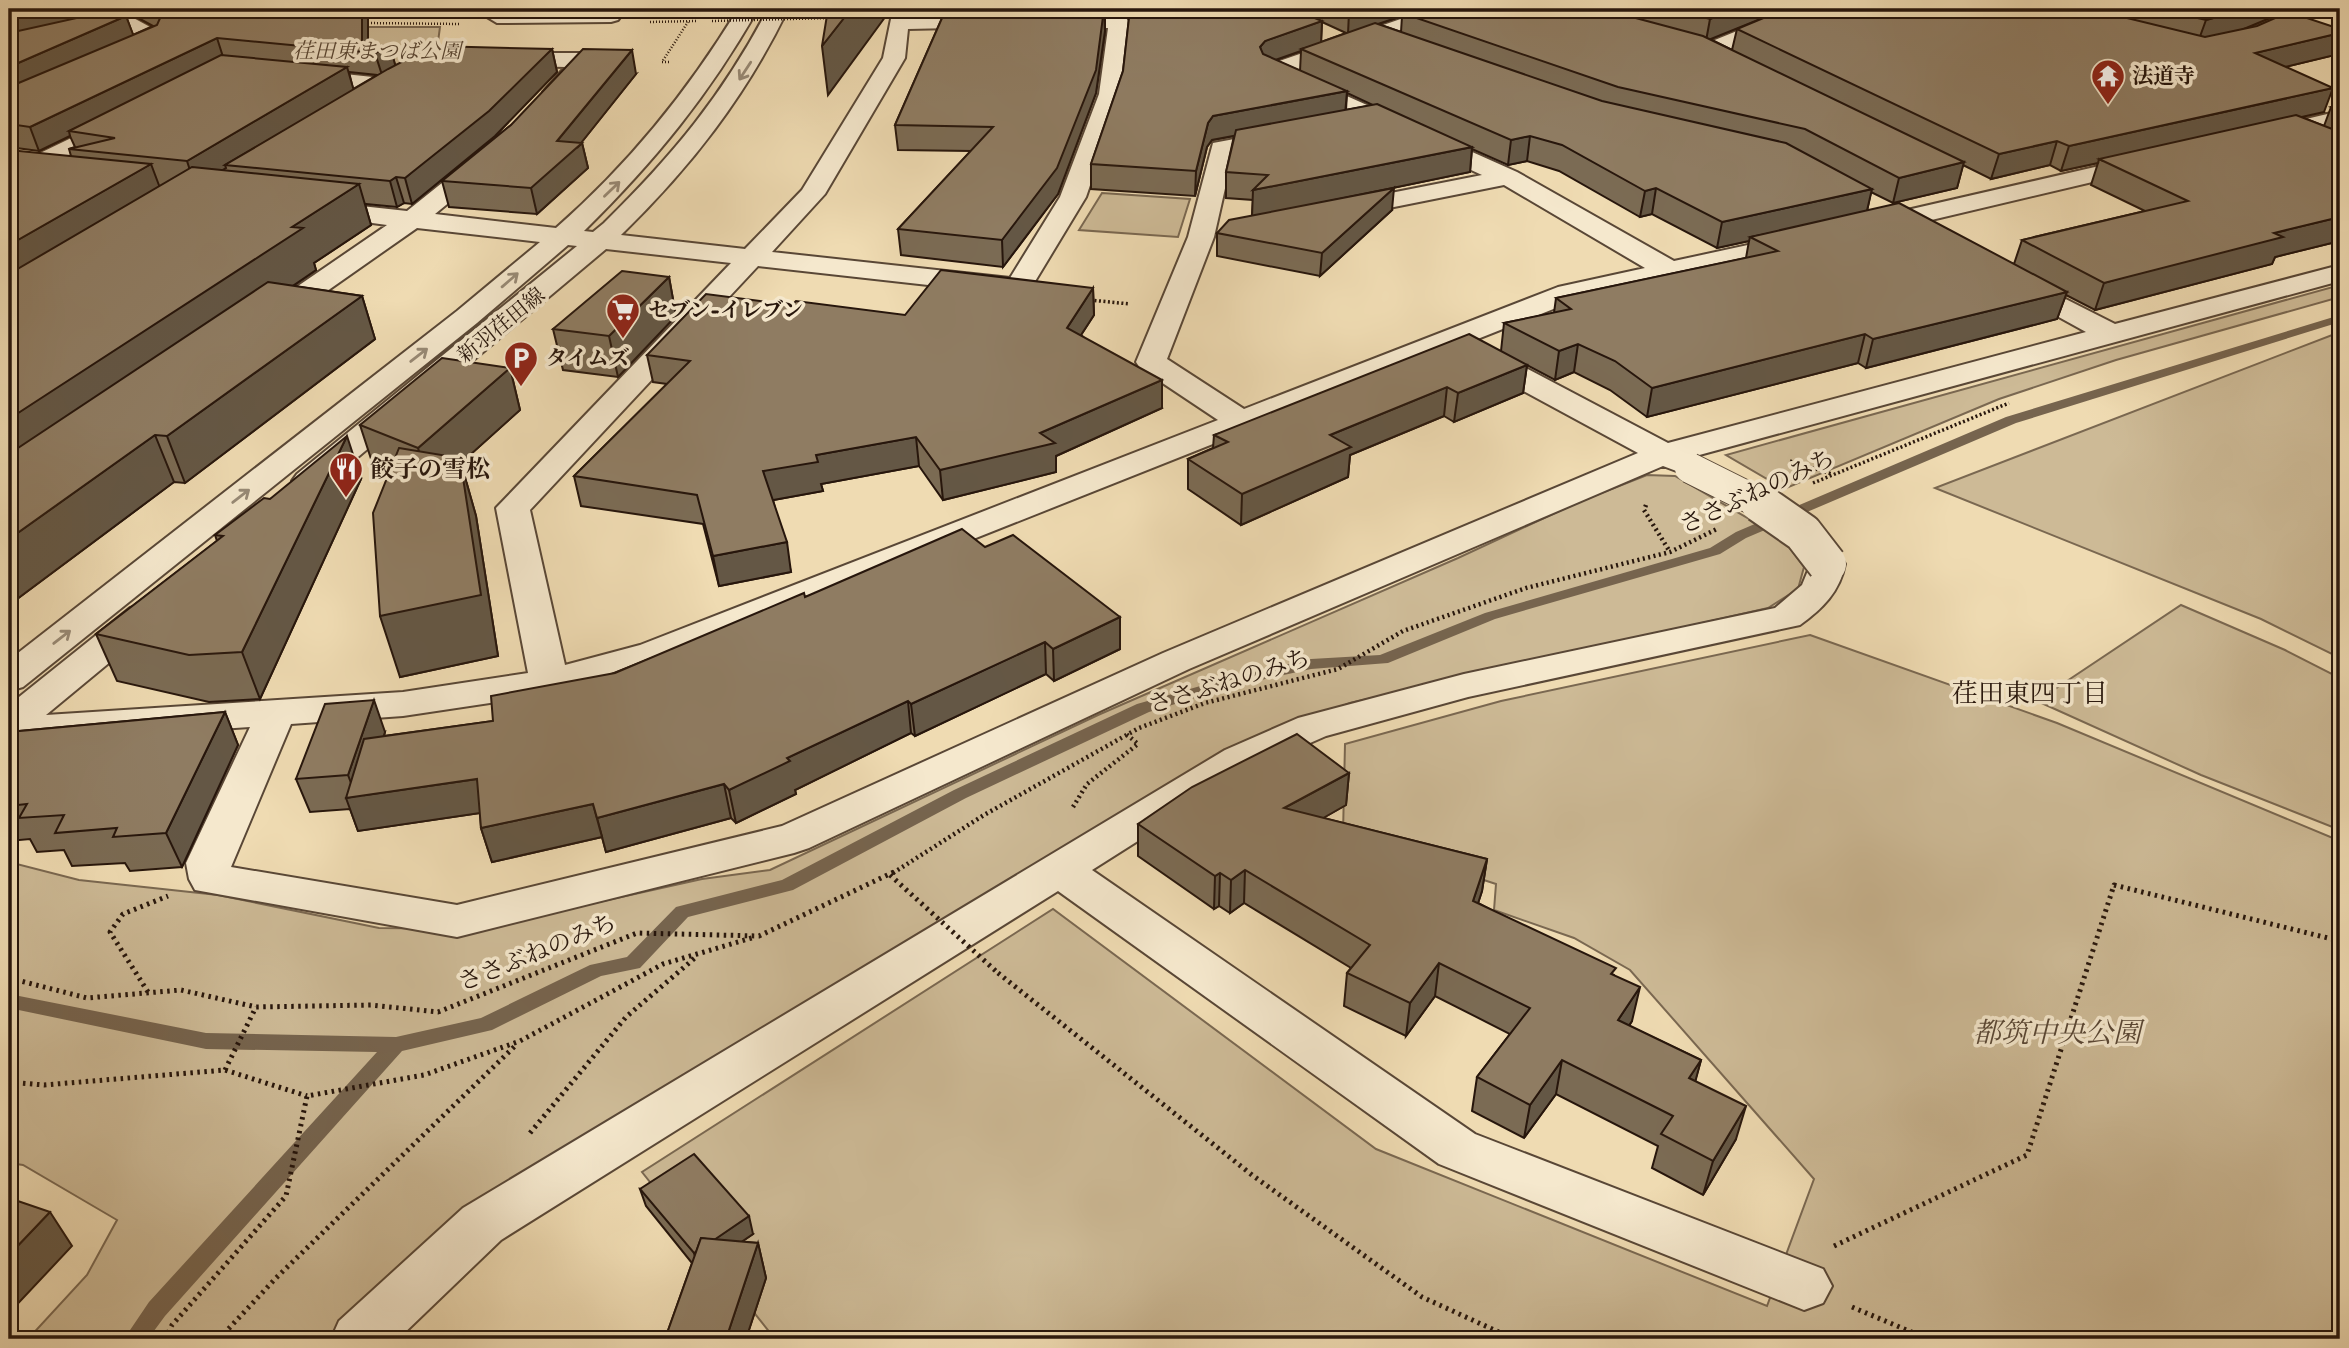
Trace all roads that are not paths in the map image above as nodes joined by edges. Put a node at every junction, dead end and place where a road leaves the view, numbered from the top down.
1 (499, 9) edge
2 (748, 9) edge
3 (778, 9) edge
4 (1473, 9) edge
5 (1808, 9) edge
6 (2314, 9) edge
7 (609, 27) edge
8 (1323, 34) edge
9 (1374, 36) junction
10 (2229, 43) edge
11 (1682, 44) edge
12 (1348, 45) junction
13 (9, 48) edge
14 (1412, 50) edge
15 (1708, 51) junction
16 (433, 60) edge
17 (474, 60) edge
18 (583, 60) junction
19 (106, 62) edge
20 (279, 74) edge
21 (1765, 79) edge
22 (385, 86) junction
23 (540, 106) edge
24 (350, 107) edge
25 (142, 111) edge
26 (2340, 118) edge
27 (1378, 119) junction
28 (2291, 130) junction
29 (2238, 142) edge
30 (506, 144) edge
31 (2328, 147) edge
32 (2171, 156) edge
33 (9, 177) edge
34 (1508, 177) junction
35 (52, 181) edge
36 (1864, 200) edge
37 (287, 206) edge
38 (1321, 214) edge
39 (1901, 219) junction
40 (412, 220) junction
41 (1227, 232) edge
42 (562, 236) junction
43 (1201, 237) junction
44 (602, 239) junction
45 (1936, 239) edge
46 (754, 258) junction
47 (1671, 271) junction
48 (1995, 271) edge
49 (2340, 273) edge
50 (247, 333) edge
51 (2113, 335) junction
52 (1450, 339) junction
53 (1241, 421) junction
54 (1677, 461) junction
55 (292, 495) edge
56 (183, 584) edge
57 (9, 679) edge
58 (549, 682) junction
59 (276, 715) junction
60 (9, 727) edge
61 (1059, 869) junction
62 (1804, 1286) road end
63 (359, 1339) edge

1 - 7 street
42 -> 2 street, 新羽荏田線
3 -> 44 street, 新羽荏田線
4 - 9 street
5 - 15 street
6 - 10 street
7 - 18 street
8 - 12 street
9 - 12 street
9 - 14 street
11 - 15 street
12 - 27 street
13 - 19 street
15 - 21 street
16 - 22 street
17 - 18 street
18 - 23 street
20 - 22 street
22 - 24 street
25 - 33 street
26 - 28 street
27 - 34 street
27 - 43 street
28 - 29 street
28 - 31 street
30 - 40 street
32 - 39 street
33 - 35 street
34 - 38 street
34 - 47 street
36 - 39 street
37 - 40 street
39 - 45 street
39 - 47 street
40 - 42 street
40 - 50 street
41 - 43 street
42 - 44 street
57 -> 42 street, 新羽荏田線
43 - 53 street
44 - 46 street
44 - 55 street, 新羽荏田線
46 - 46 street
46 - 58 street
47 - 52 street
48 - 51 street
49 - 51 street
51 - 54 street
52 - 53 street
52 - 54 street
53 - 58 street
54 - 59 street
54 - 61 street, bridge
56 - 60 street
58 - 59 street
59 - 60 street
61 - 62 street
61 - 63 street

